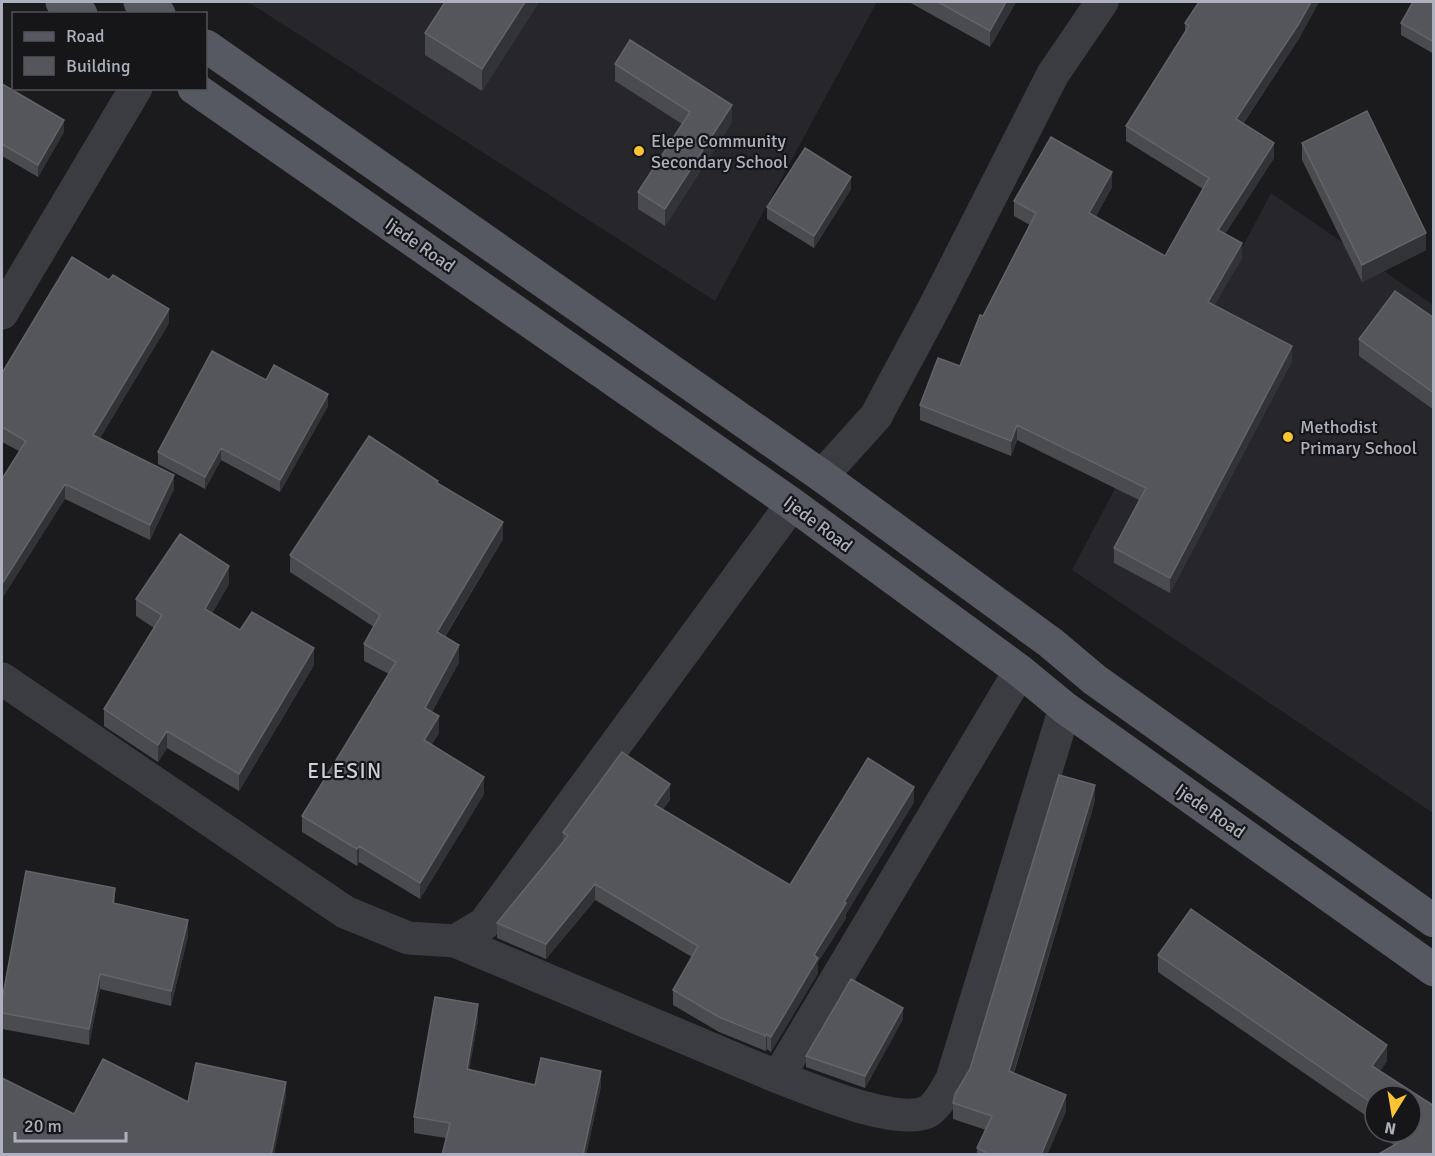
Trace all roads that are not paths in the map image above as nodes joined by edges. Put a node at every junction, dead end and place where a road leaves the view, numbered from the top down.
1 (62, 2) edge
2 (140, 2) edge
3 (1102, 2) edge
4 (78, 12) edge
5 (156, 12) edge
6 (207, 47) edge
7 (135, 90) edge
8 (197, 90) edge
9 (2, 313) edge
10 (822, 476) junction
11 (792, 504) junction
12 (1020, 671) junction
13 (2, 679) edge
14 (1065, 708) junction
15 (1434, 921) edge
16 (454, 941) junction
17 (1434, 970) edge
18 (777, 1077) junction

1 - 4 main road
2 - 5 main road
3 - 10 street
6 - 10 main road
7 - 9 street
8 - 11 main road, Ijede Road
10 - 15 main road
11 - 12 main road, Ijede Road
11 - 16 street
12 - 14 main road, Ijede Road
12 - 18 street
13 - 16 street
14 - 17 main road, Ijede Road
14 - 18 street
16 - 18 street

